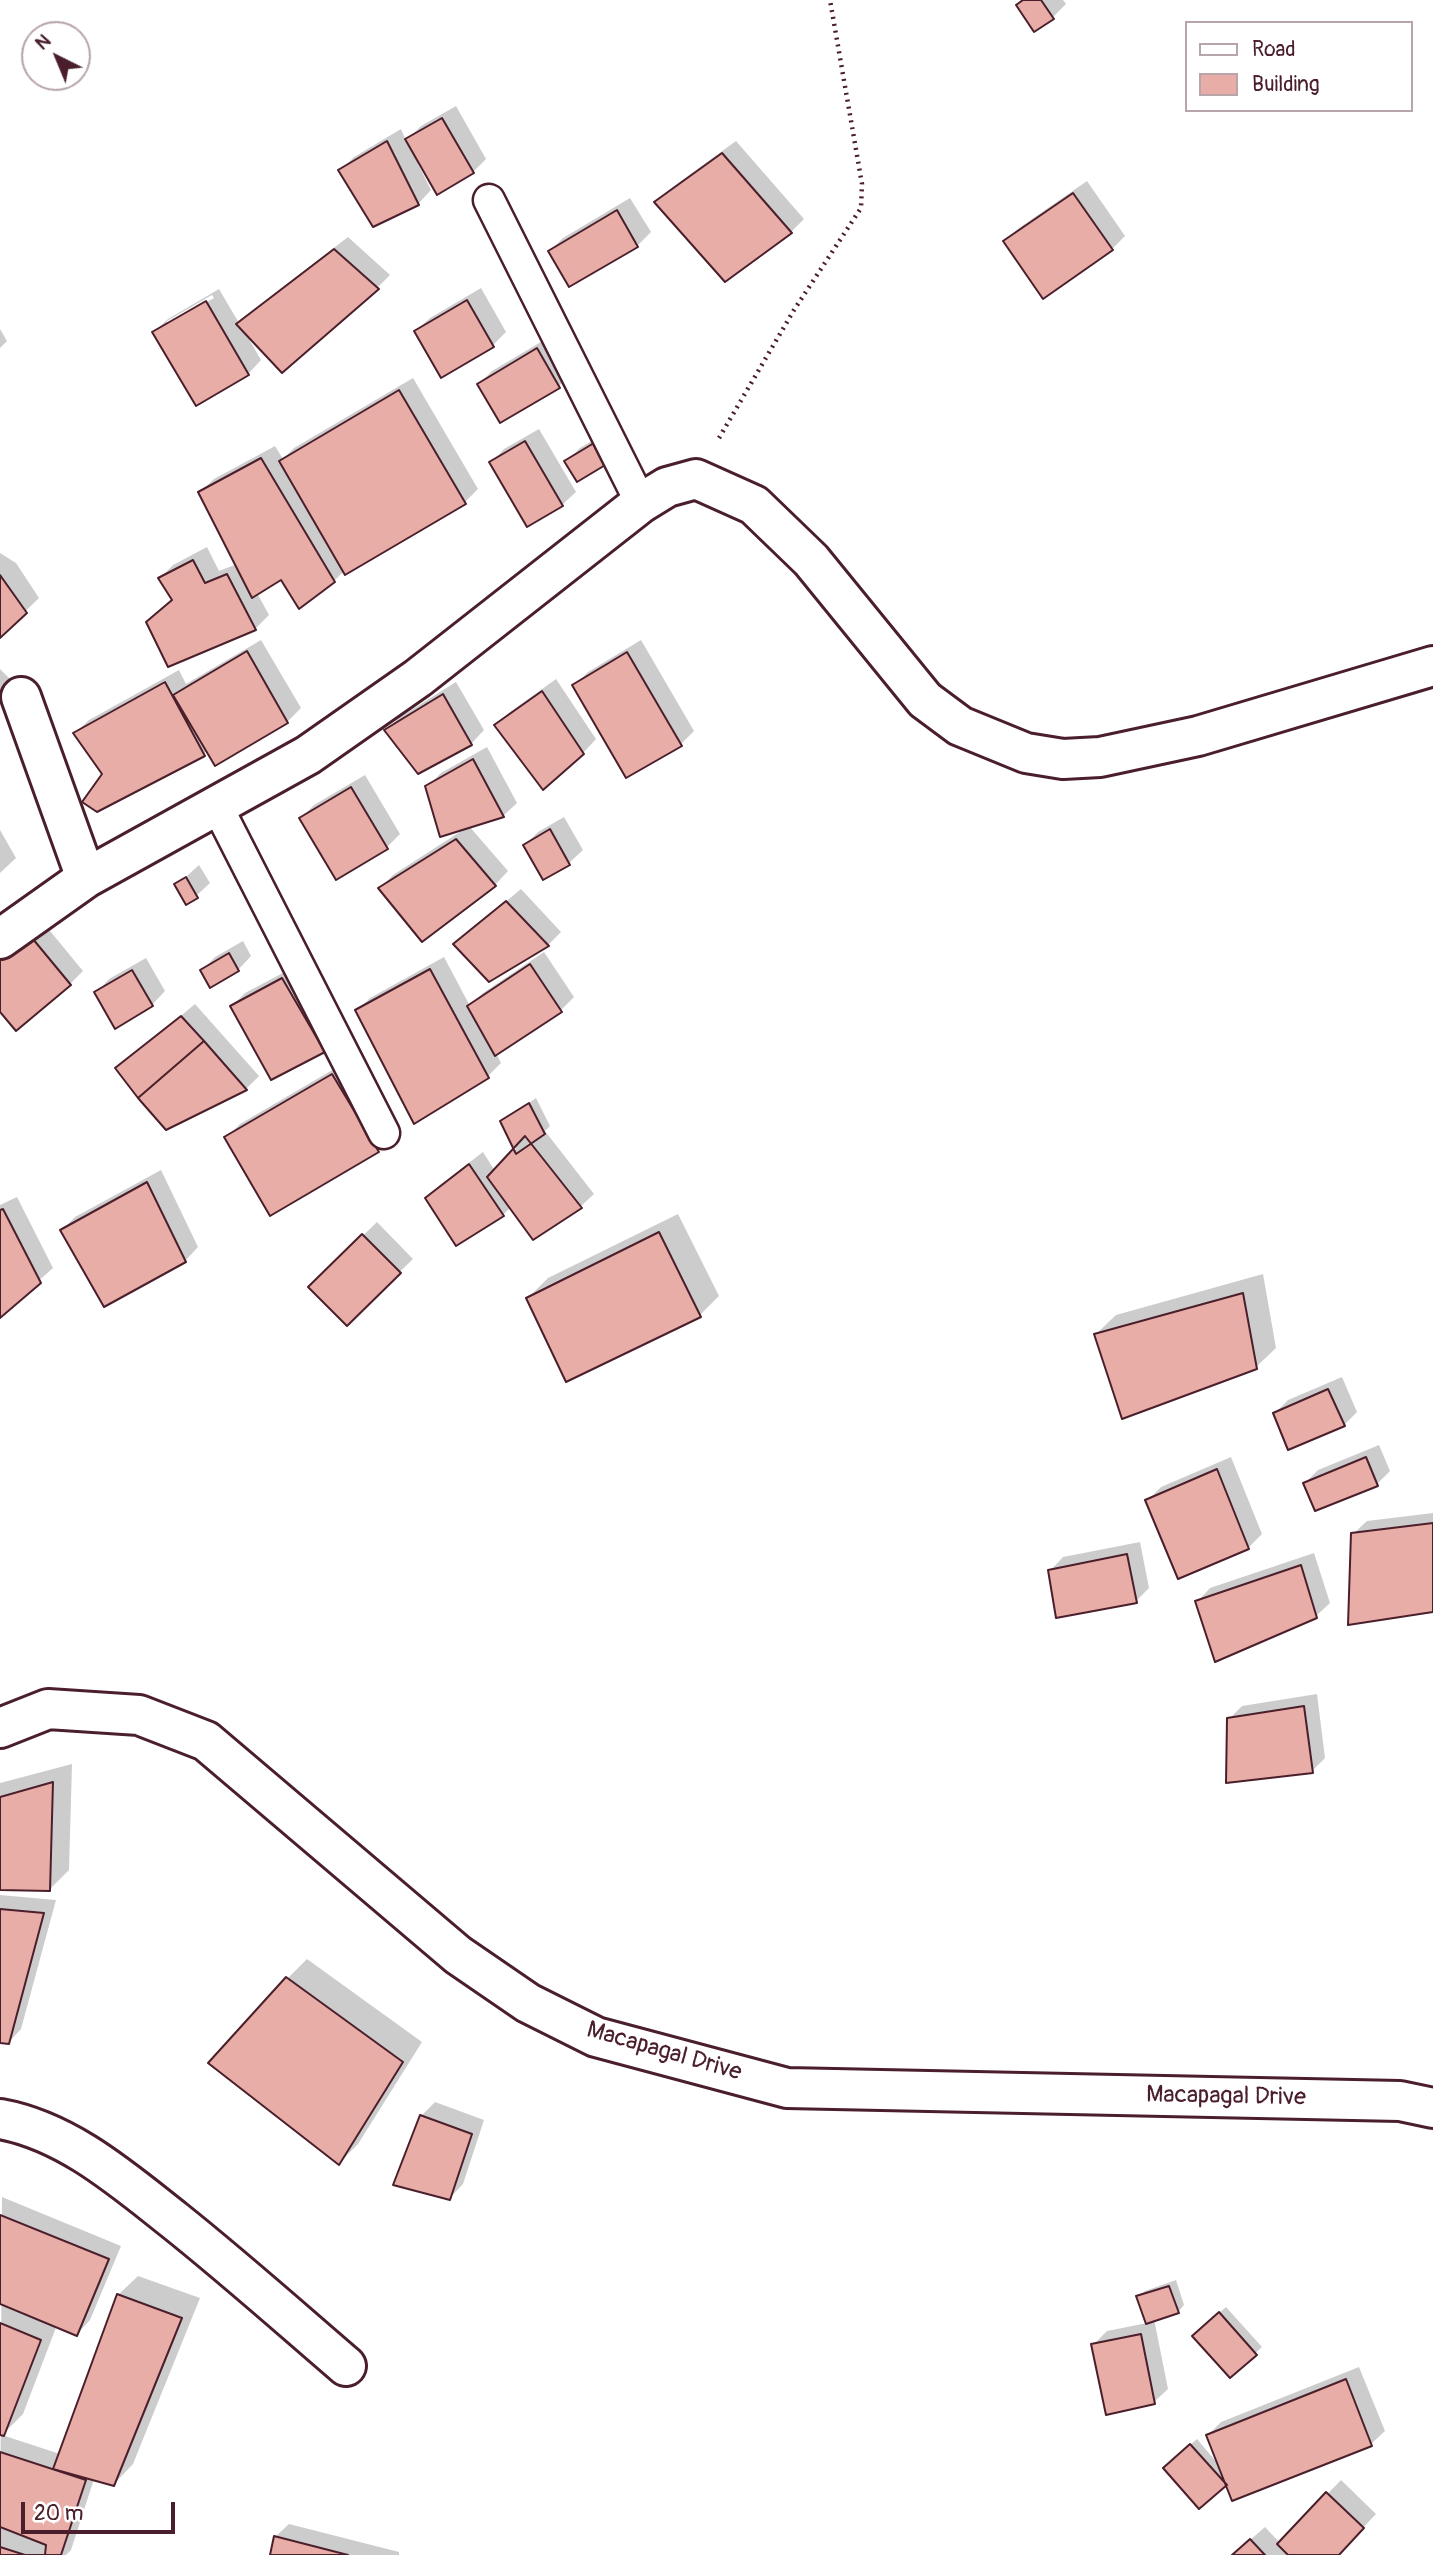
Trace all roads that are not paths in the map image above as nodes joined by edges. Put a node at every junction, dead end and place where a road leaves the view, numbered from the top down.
1 (489, 200) dead end
2 (641, 503) junction
3 (1433, 666) edge
4 (21, 697) dead end
5 (217, 806) junction
6 (86, 878) junction
7 (0, 939) edge
8 (384, 1133) dead end
9 (0, 1727) edge
10 (1433, 2108) edge
11 (0, 2119) edge
12 (346, 2366) dead end

1 - 2 lane
2 - 3 street
2 - 5 street
4 - 6 street
5 - 6 street
5 - 8 lane
6 - 7 street
9 - 10 street, Macapagal Drive
11 - 12 street

